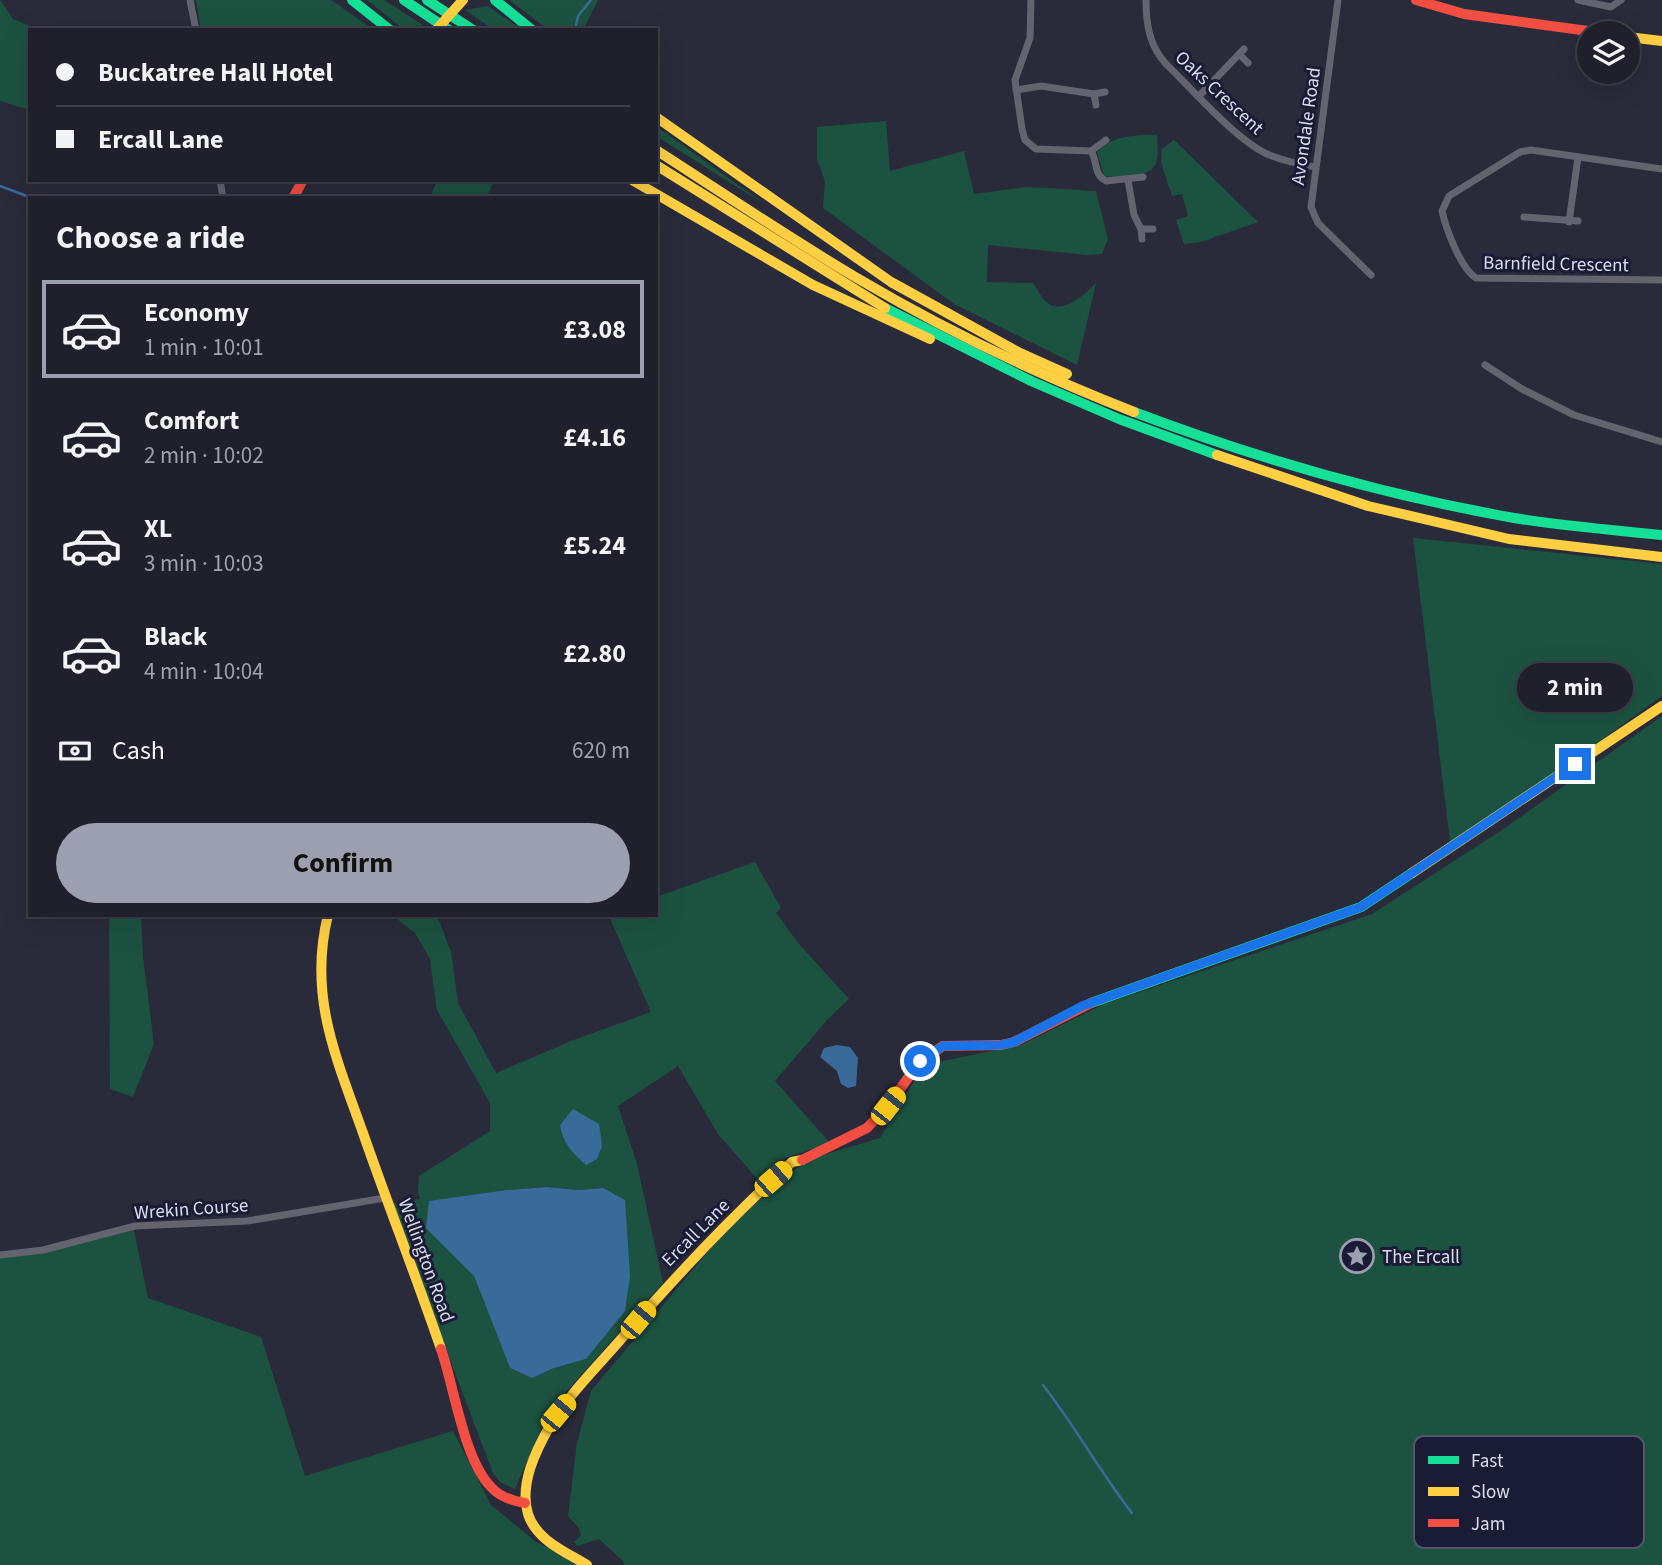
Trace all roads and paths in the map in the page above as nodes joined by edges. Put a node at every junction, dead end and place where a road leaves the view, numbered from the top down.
1 (190, 0) edge
2 (352, 0) edge
3 (404, 0) edge
4 (427, 0) edge
5 (463, 0) edge
6 (495, 0) edge
7 (1031, 0) edge
8 (1146, 0) edge
9 (1338, 0) edge
10 (1416, 0) edge
11 (1578, 0) edge
12 (1621, 0) edge
13 (196, 28) edge
14 (387, 28) edge
15 (438, 28) edge
16 (446, 28) edge
17 (469, 28) edge
18 (530, 28) edge
19 (1577, 29) edge
20 (1640, 38) edge
21 (1662, 41) edge
22 (1248, 63) dead end
23 (1016, 90) junction
24 (1105, 92) dead end
25 (1094, 94) junction
26 (1199, 96) junction
27 (1096, 105) dead end
28 (658, 118) edge
29 (1106, 140) dead end
30 (658, 151) edge
31 (1091, 151) junction
32 (1578, 156) junction
33 (658, 166) edge
34 (1315, 167) junction
35 (1662, 169) edge
36 (1143, 177) dead end
37 (1128, 180) junction
38 (635, 182) edge
39 (1524, 217) dead end
40 (1578, 221) dead end
41 (1569, 222) junction
42 (1141, 229) junction
43 (1153, 229) dead end
44 (1142, 239) dead end
45 (1371, 275) dead end
46 (1662, 280) edge
47 (973, 354) junction
48 (1485, 365) dead end
49 (1150, 417) junction
50 (1662, 442) edge
51 (1662, 536) edge
52 (1662, 557) edge
53 (1662, 706) edge
54 (327, 917) edge
55 (385, 1198) junction
56 (0, 1255) edge
57 (525, 1503) junction
58 (587, 1565) edge

1 - 13 street
2 - 14 main road
3 - 16 main road
4 - 17 main road
5 - 15 main road
6 - 18 main road
7 - 23 street
8 - 26 street, Oaks Crescent
9 - 34 street, Avondale Road
10 - 19 main road
11 - 12 street
20 - 21 main road
22 - 26 street
23 - 25 street
23 - 31 street
24 - 25 street
25 - 27 street
26 - 34 street, Oaks Crescent
28 - 49 main road
29 - 31 street
30 - 49 main road
31 - 37 street
32 - 35 street, Barnfield Crescent
32 - 41 street
32 - 46 street, Barnfield Crescent
33 - 47 main road
34 - 45 street, Avondale Road
36 - 37 street
37 - 42 street
38 - 47 main road
39 - 41 street
40 - 41 street
42 - 43 street
42 - 44 street
47 - 52 main road
48 - 50 street
49 - 51 main road
53 - 57 main road, Ercall Lane
54 - 55 main road, Wellington Road
55 - 56 street, Wrekin Course
55 - 57 main road, Wellington Road
57 - 58 main road

